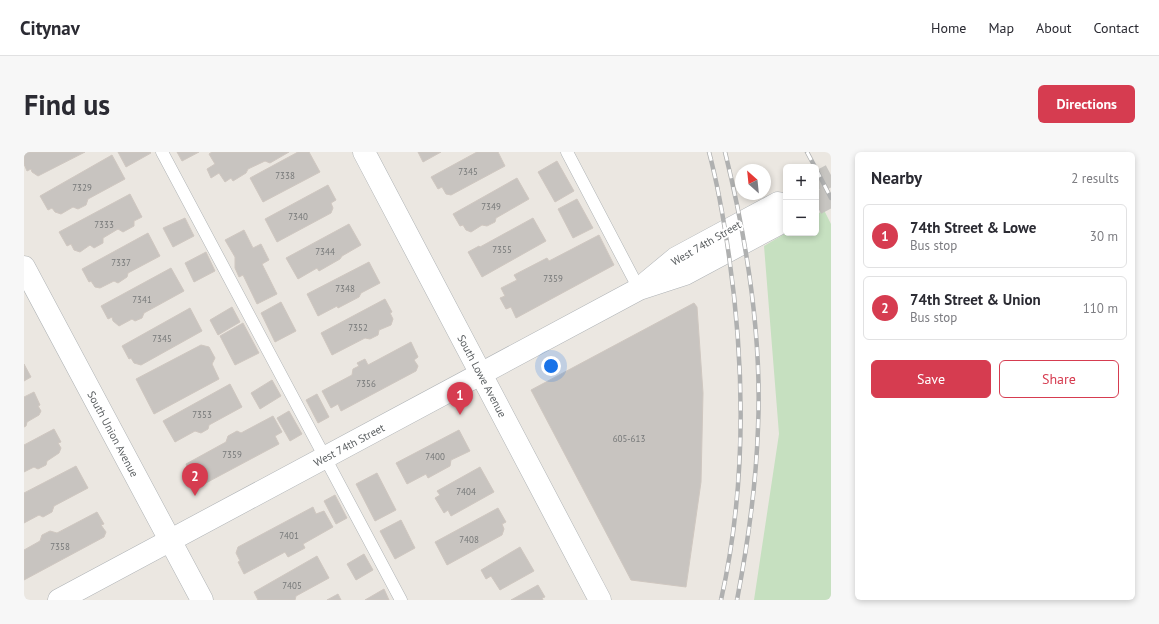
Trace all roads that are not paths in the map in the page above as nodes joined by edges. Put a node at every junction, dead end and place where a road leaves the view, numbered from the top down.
1 (162, 152) edge
2 (364, 152) edge
3 (567, 152) edge
4 (782, 212) edge
5 (24, 267) edge
6 (639, 289) junction
7 (481, 374) junction
8 (326, 457) junction
9 (170, 540) junction
10 (59, 600) edge
11 (202, 600) edge
12 (401, 600) edge
13 (600, 600) edge

1 - 8 lane
2 - 7 street, South Lowe Avenue
3 - 6 lane
4 - 6 street, West 74th Street
5 - 9 street, South Union Avenue
6 - 7 street, West 74th Street
7 - 8 street, West 74th Street
7 - 13 street, South Lowe Avenue
8 - 9 street, West 74th Street
8 - 12 lane
9 - 10 street, West 74th Street
9 - 11 street, South Union Avenue

